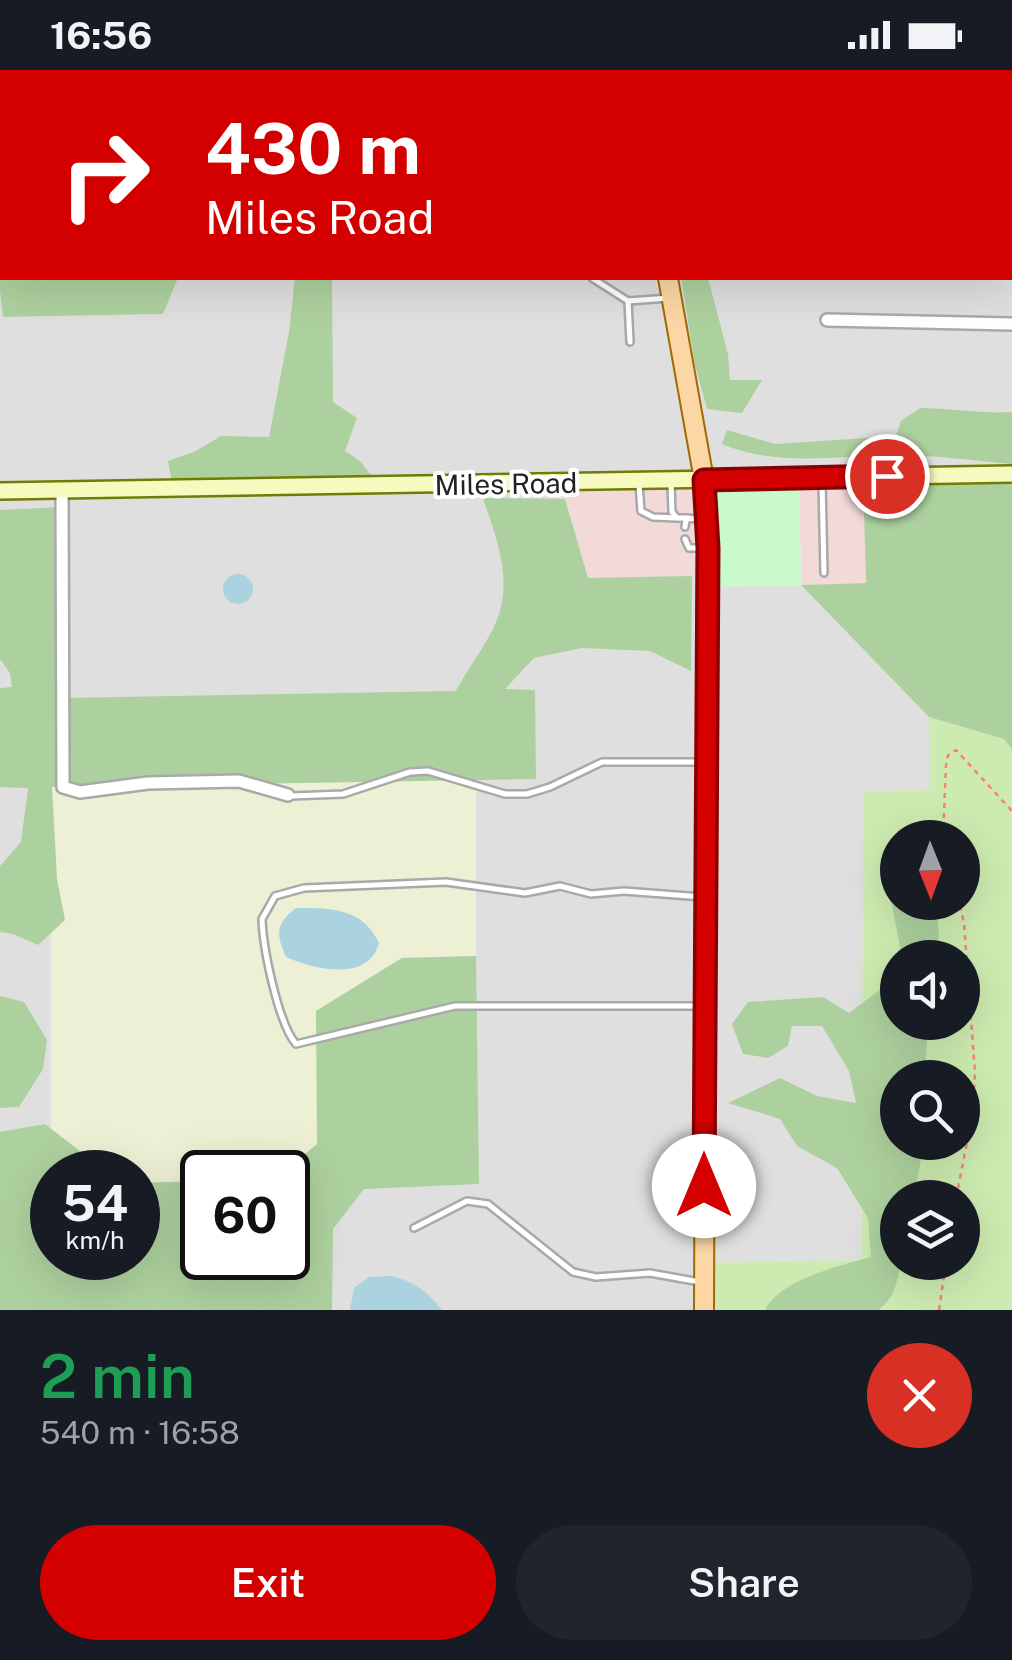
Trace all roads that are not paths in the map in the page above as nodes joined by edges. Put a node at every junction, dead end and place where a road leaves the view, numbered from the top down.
1 (595, 280) edge
2 (668, 280) edge
3 (672, 298) junction
4 (628, 301) junction
5 (827, 320) dead end
6 (1012, 324) edge
7 (630, 342) dead end
8 (1012, 474) edge
9 (822, 478) junction
10 (671, 480) junction
11 (704, 480) junction
12 (639, 482) junction
13 (62, 490) junction
14 (0, 491) edge
15 (678, 518) junction
16 (698, 518) junction
17 (685, 528) dead end
18 (685, 539) dead end
19 (708, 548) junction
20 (824, 574) dead end
21 (705, 762) junction
22 (288, 796) joint
23 (704, 897) junction
24 (704, 1006) junction
25 (414, 1228) dead end
26 (703, 1282) junction
27 (704, 1310) edge

1 - 4 lane
2 - 3 main road
3 - 4 lane
3 - 11 main road
4 - 7 lane
5 - 6 street
8 - 9 main road, Miles Road
9 - 11 main road, Miles Road
9 - 20 lane
10 - 11 main road, Miles Road
10 - 12 main road, Miles Road
10 - 15 lane
11 - 16 main road
12 - 13 main road, Miles Road
12 - 15 lane
13 - 14 main road, Miles Road
13 - 22 street
15 - 16 lane
16 - 17 lane
16 - 19 main road
18 - 19 lane
19 - 21 main road
21 - 22 lane
21 - 23 main road
23 - 24 main road
23 - 24 lane
24 - 26 main road
25 - 26 lane
26 - 27 main road

